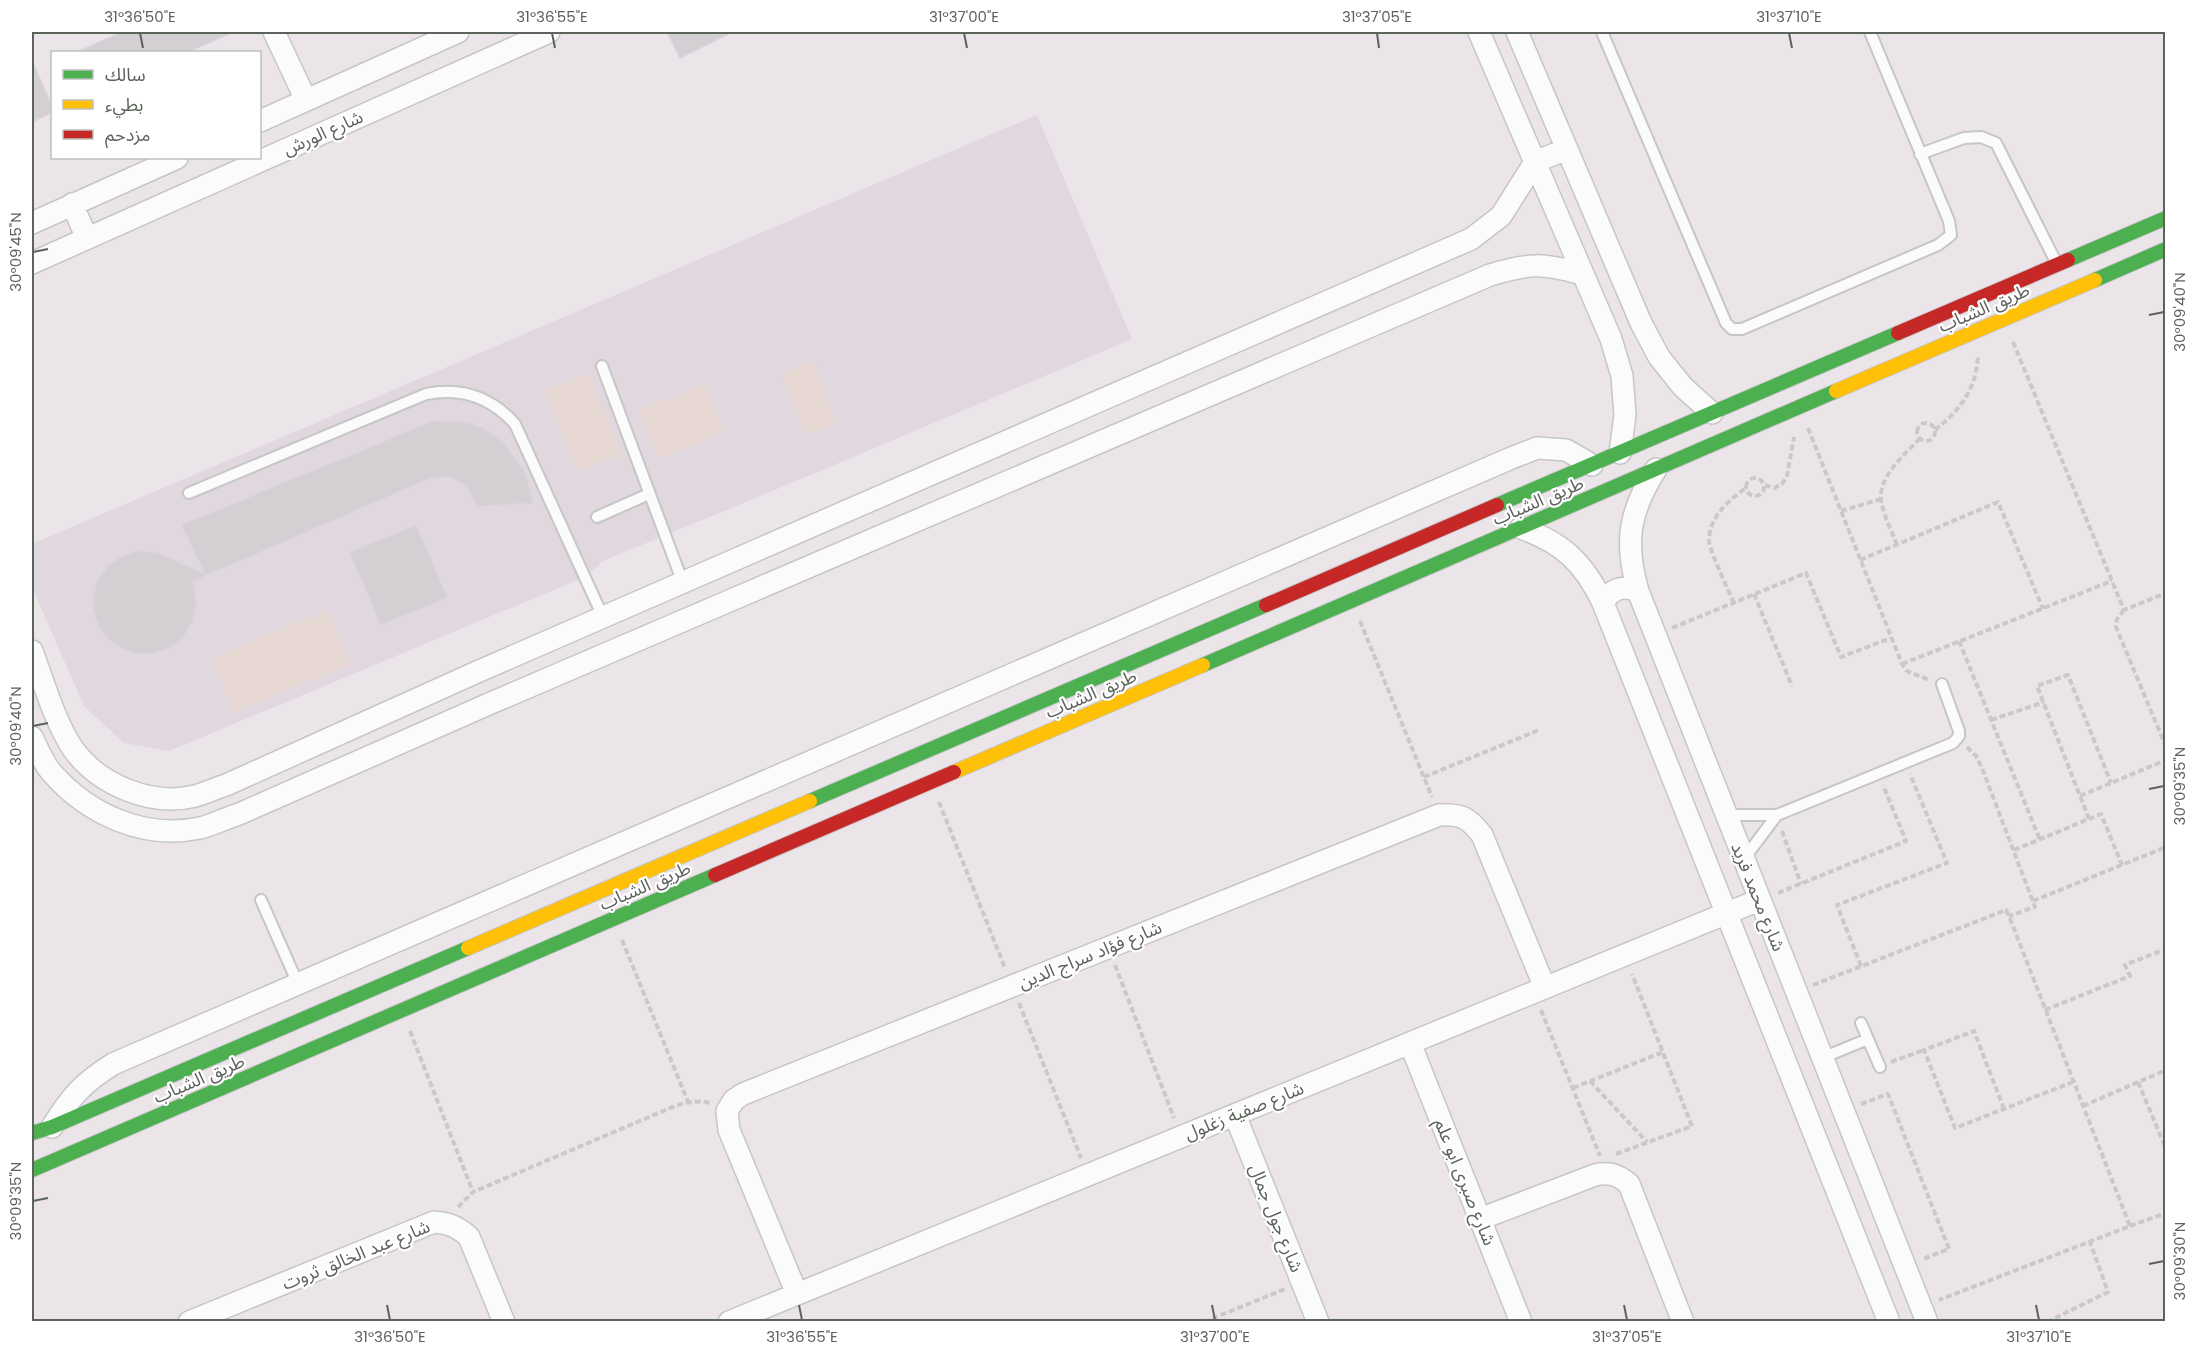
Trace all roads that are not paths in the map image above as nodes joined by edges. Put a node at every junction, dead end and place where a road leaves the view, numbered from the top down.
1 (274, 32) edge
2 (458, 32) edge
3 (549, 32) edge
4 (1479, 32) edge
5 (1517, 32) edge
6 (1602, 32) edge
7 (1870, 32) edge
8 (306, 100) junction
9 (261, 121) edge
10 (1567, 149) junction
11 (1920, 154) junction
12 (175, 159) edge
13 (1534, 162) junction
14 (72, 204) junction
15 (2166, 218) edge
16 (32, 223) edge
17 (87, 238) junction
18 (2166, 249) edge
19 (32, 263) edge
20 (2058, 265) junction
21 (1582, 274) junction
22 (602, 366) dead end
23 (1712, 413) junction
24 (1620, 453) junction
25 (973, 458) junction
26 (1592, 465) junction
27 (1656, 469) junction
28 (987, 490) junction
29 (189, 493) dead end
30 (649, 494) junction
31 (597, 517) dead end
32 (817, 525) junction
33 (1521, 528) junction
34 (831, 557) junction
35 (683, 583) junction
36 (1638, 591) junction
37 (1603, 603) junction
38 (603, 617) junction
39 (32, 651) edge
40 (477, 672) junction
41 (1942, 684) road end
42 (491, 703) junction
43 (32, 737) edge
44 (1725, 815) junction
45 (1777, 815) junction
46 (1743, 860) junction
47 (261, 900) dead end
48 (1759, 900) junction
49 (1727, 914) junction
50 (298, 984) junction
51 (1540, 990) junction
52 (1862, 1023) dead end
53 (1868, 1039) junction
54 (1410, 1043) junction
55 (1822, 1058) junction
56 (1880, 1067) road end
57 (1235, 1115) junction
58 (52, 1127) junction
59 (32, 1133) edge
60 (32, 1170) edge
61 (1480, 1219) junction
62 (797, 1294) junction
63 (1924, 1314) edge
64 (765, 1315) edge
65 (189, 1322) edge
66 (504, 1322) edge
67 (729, 1322) edge
68 (1318, 1322) edge
69 (1521, 1322) edge
70 (1683, 1322) edge
71 (1889, 1322) edge

1 - 8 street
2 - 8 street, شارع الورش
3 - 17 street, شارع الورش
4 - 13 street
5 - 10 street
6 - 11 lane
7 - 11 lane
8 - 9 street, شارع الورش
10 - 13 street
10 - 23 street
11 - 20 lane
12 - 14 street
13 - 21 street
13 - 25 street
14 - 16 street
14 - 17 street
15 - 20 street, طريق الشباب
17 - 19 street, شارع الورش
18 - 27 street, طريق الشباب
20 - 23 street, طريق الشباب
21 - 24 street
21 - 28 street
22 - 30 lane
23 - 24 street, طريق الشباب
24 - 26 street, طريق الشباب
25 - 28 street
25 - 32 street
26 - 50 street
26 - 58 street, طريق الشباب
27 - 33 street, طريق الشباب
27 - 36 street, شارع محمد فريد
28 - 34 street
29 - 38 lane
30 - 31 lane
30 - 35 lane
32 - 34 street
32 - 35 street
33 - 37 street, شارع محمد فريد
33 - 60 street, طريق الشباب
34 - 42 street
35 - 38 street
36 - 37 street
36 - 44 street, شارع محمد فريد
37 - 49 street, شارع محمد فريد
38 - 40 street
39 - 40 street
40 - 42 street
41 - 45 lane
42 - 43 street
44 - 45 lane
44 - 46 street, شارع محمد فريد
45 - 46 lane
46 - 48 street, شارع محمد فريد
47 - 50 lane
48 - 49 street, شارع صفية زغلول
48 - 55 street, شارع محمد فريد
49 - 51 street, شارع صفية زغلول
49 - 71 street, شارع محمد فريد
50 - 58 street
51 - 54 street, شارع صفية زغلول
51 - 62 street, شارع فؤاد سراج الدين
52 - 53 lane
53 - 55 lane
53 - 56 lane
54 - 57 street, شارع صفية زغلول
54 - 61 street, شارع صبرى ابو علم
55 - 63 street, شارع محمد فريد
57 - 62 street, شارع صفية زغلول
57 - 68 street, شارع جول جمال
58 - 59 street, طريق الشباب
61 - 69 street, شارع صبرى ابو علم
61 - 70 street
62 - 64 street, شارع صفية زغلول
64 - 67 street, شارع صفية زغلول
65 - 66 street, شارع عبد الخالق ثروت

